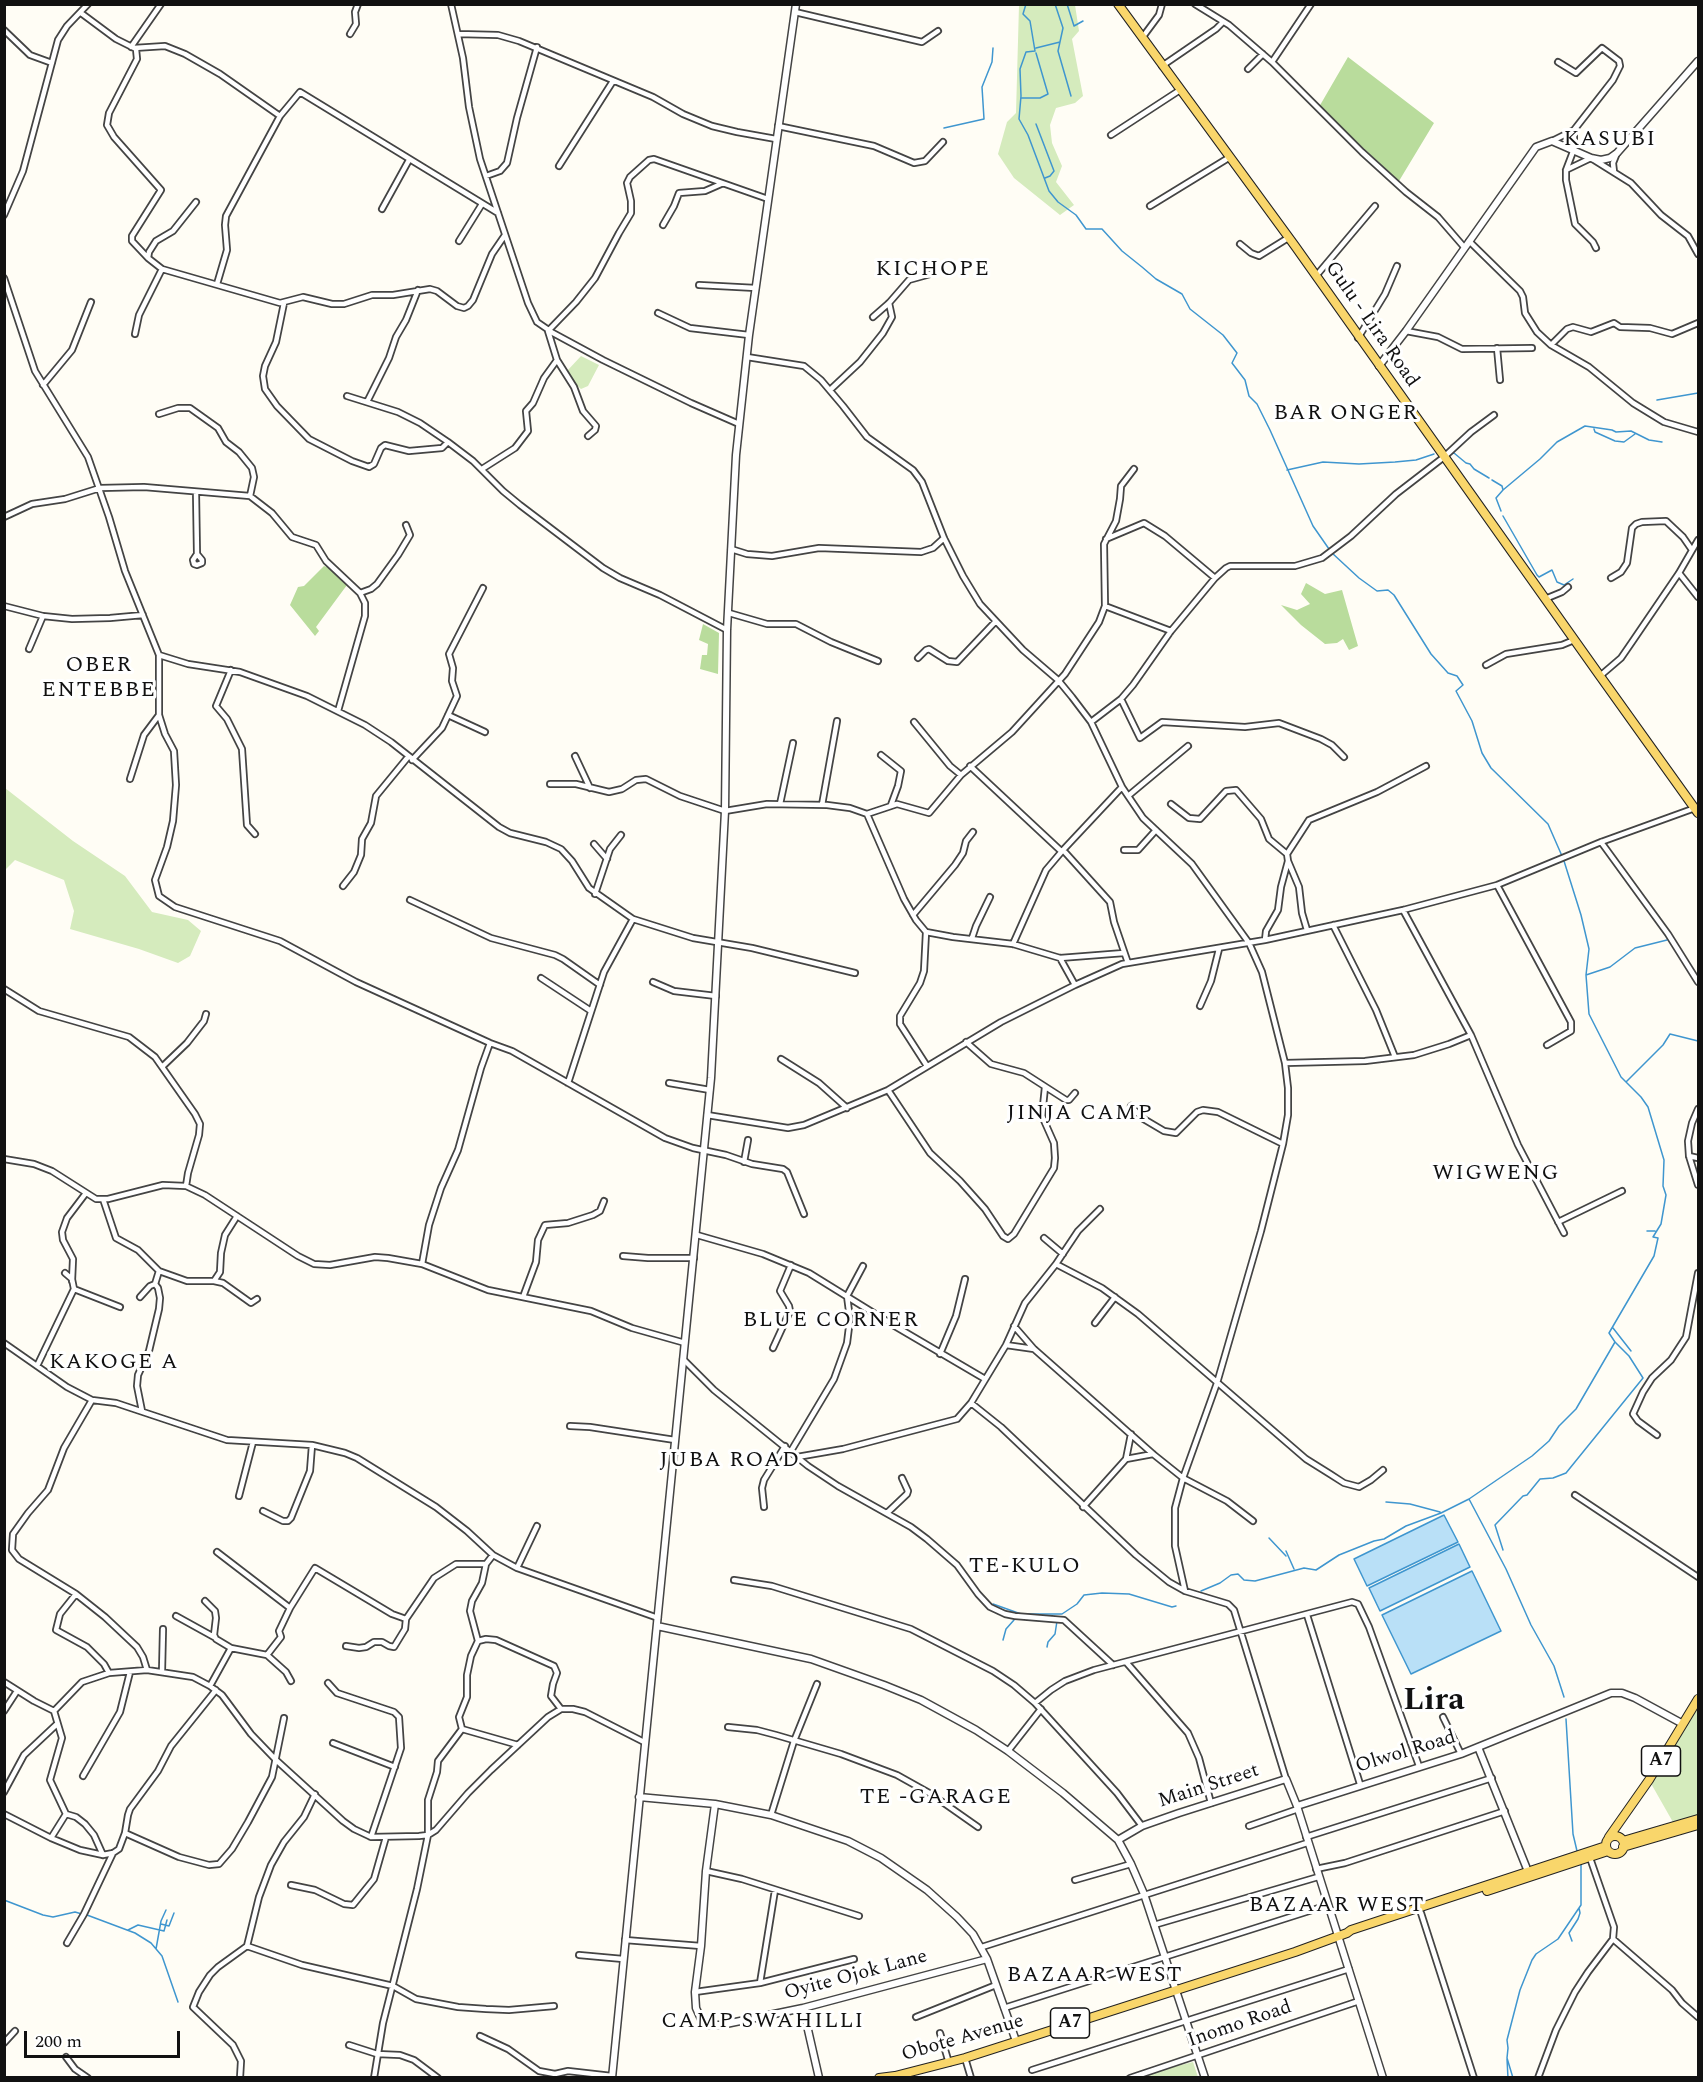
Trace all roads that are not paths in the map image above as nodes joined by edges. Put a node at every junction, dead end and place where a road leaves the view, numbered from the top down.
1 (88, 4) edge
2 (160, 4) edge
3 (358, 4) edge
4 (451, 4) edge
5 (796, 4) edge
6 (1118, 4) edge
7 (1162, 4) edge
8 (1195, 4) edge
9 (1311, 4) edge
10 (795, 12) junction
11 (81, 13) junction
12 (1223, 22) junction
13 (4, 30) edge
14 (938, 31) dead end
15 (350, 34) dead end
16 (458, 34) junction
17 (1142, 38) junction
18 (537, 47) junction
19 (134, 48) junction
20 (1263, 54) junction
21 (1698, 61) edge
22 (1272, 62) junction
23 (1558, 62) dead end
24 (52, 63) junction
25 (1162, 66) junction
26 (1248, 69) dead end
27 (613, 81) junction
28 (1180, 90) junction
29 (280, 116) junction
30 (778, 126) junction
31 (1574, 130) junction
32 (1111, 135) dead end
33 (776, 139) junction
34 (1552, 141) junction
35 (943, 142) dead end
36 (1574, 149) junction
37 (1617, 153) junction
38 (1230, 157) junction
39 (1591, 158) junction
40 (409, 160) junction
41 (559, 166) dead end
42 (1566, 170) junction
43 (1614, 172) junction
44 (486, 176) junction
45 (721, 184) junction
46 (768, 199) junction
47 (196, 202) dead end
48 (482, 204) junction
49 (1150, 206) dead end
50 (1375, 206) dead end
51 (382, 209) dead end
52 (498, 213) junction
53 (4, 215) edge
54 (663, 225) dead end
55 (506, 235) junction
56 (1288, 238) junction
57 (459, 241) dead end
58 (1240, 244) dead end
59 (1466, 244) junction
60 (1596, 248) dead end
61 (1698, 254) edge
62 (148, 258) junction
63 (1397, 266) dead end
64 (162, 269) junction
65 (934, 273) dead end
66 (1316, 276) junction
67 (4, 278) edge
68 (217, 284) junction
69 (699, 285) dead end
70 (756, 288) junction
71 (418, 290) junction
72 (91, 302) dead end
73 (284, 303) junction
74 (889, 303) junction
75 (658, 313) dead end
76 (873, 317) dead end
77 (1698, 323) edge
78 (548, 331) junction
79 (1406, 331) junction
80 (135, 334) dead end
81 (749, 335) junction
82 (1358, 338) junction
83 (1551, 345) junction
84 (1497, 348) junction
85 (1532, 348) dead end
86 (747, 357) junction
87 (557, 360) junction
88 (1379, 366) junction
89 (1500, 380) dead end
90 (43, 385) junction
91 (830, 390) junction
92 (347, 396) dead end
93 (367, 402) junction
94 (159, 414) dead end
95 (1494, 415) dead end
96 (739, 424) junction
97 (1698, 432) edge
98 (588, 436) dead end
99 (448, 442) junction
100 (1444, 457) junction
101 (482, 469) junction
102 (1134, 469) dead end
103 (100, 488) junction
104 (196, 492) junction
105 (250, 496) junction
106 (4, 517) edge
107 (406, 525) dead end
108 (944, 538) junction
109 (1106, 539) junction
110 (1698, 540) edge
111 (731, 549) junction
112 (1692, 550) junction
113 (197, 554) dead end
114 (1679, 573) junction
115 (1215, 578) junction
116 (1611, 578) dead end
117 (483, 588) dead end
118 (1567, 588) dead end
119 (360, 593) junction
120 (1698, 597) edge
121 (1545, 599) junction
122 (4, 606) edge
123 (1105, 606) junction
124 (729, 613) junction
125 (143, 615) junction
126 (44, 616) junction
127 (995, 622) junction
128 (728, 630) junction
129 (1171, 631) junction
130 (1574, 640) junction
131 (29, 649) dead end
132 (159, 655) junction
133 (918, 658) dead end
134 (878, 661) dead end
135 (1486, 665) dead end
136 (231, 670) junction
137 (1599, 676) junction
138 (1058, 680) junction
139 (1121, 699) junction
140 (338, 711) junction
141 (159, 715) junction
142 (448, 715) junction
143 (837, 721) dead end
144 (914, 722) dead end
145 (1091, 722) junction
146 (486, 732) dead end
147 (793, 743) dead end
148 (1188, 746) dead end
149 (881, 755) dead end
150 (575, 756) dead end
151 (1344, 757) dead end
152 (410, 759) junction
153 (970, 766) junction
154 (1426, 766) dead end
155 (961, 775) junction
156 (130, 779) dead end
157 (550, 784) dead end
158 (1122, 787) junction
159 (590, 788) junction
160 (1128, 796) junction
161 (780, 804) junction
162 (1171, 804) dead end
163 (822, 805) junction
164 (891, 805) junction
165 (1697, 810) edge
166 (725, 811) junction
167 (867, 814) junction
168 (1156, 830) junction
169 (973, 832) dead end
170 (255, 834) dead end
171 (621, 835) dead end
172 (1601, 842) junction
173 (594, 843) dead end
174 (1062, 850) junction
175 (1124, 850) dead end
176 (1287, 854) junction
177 (607, 859) junction
178 (1288, 861) junction
179 (1497, 885) junction
180 (343, 886) dead end
181 (595, 894) junction
182 (990, 897) dead end
183 (410, 900) dead end
184 (1404, 910) junction
185 (913, 915) junction
186 (633, 919) junction
187 (1333, 925) junction
188 (1306, 930) junction
189 (926, 932) junction
190 (972, 938) junction
191 (1265, 940) junction
192 (1249, 943) junction
193 (719, 944) junction
194 (1013, 944) junction
195 (1219, 949) junction
196 (1124, 953) junction
197 (1060, 958) junction
198 (1128, 963) junction
199 (855, 973) dead end
200 (540, 978) dead end
201 (654, 982) dead end
202 (1698, 982) edge
203 (600, 985) junction
204 (1075, 985) junction
205 (4, 989) edge
206 (716, 996) junction
207 (1200, 1006) dead end
208 (591, 1011) junction
209 (206, 1014) dead end
210 (1471, 1035) junction
211 (966, 1042) junction
212 (490, 1043) junction
213 (1547, 1046) dead end
214 (1395, 1057) junction
215 (781, 1059) dead end
216 (1285, 1063) junction
217 (163, 1066) junction
218 (927, 1066) junction
219 (568, 1083) junction
220 (669, 1083) dead end
221 (1045, 1087) junction
222 (710, 1090) junction
223 (888, 1090) junction
224 (1075, 1093) dead end
225 (1131, 1106) dead end
226 (847, 1108) junction
227 (1698, 1109) edge
228 (707, 1115) junction
229 (748, 1140) dead end
230 (1283, 1144) junction
231 (704, 1151) junction
232 (1689, 1156) junction
233 (1698, 1158) edge
234 (4, 1159) edge
235 (744, 1162) junction
236 (1698, 1185) edge
237 (186, 1186) junction
238 (1622, 1191) dead end
239 (86, 1193) junction
240 (103, 1199) junction
241 (604, 1201) dead end
242 (1100, 1209) dead end
243 (804, 1214) dead end
244 (237, 1216) junction
245 (1558, 1222) junction
246 (1564, 1233) dead end
247 (697, 1235) junction
248 (1044, 1238) dead end
249 (1063, 1254) junction
250 (623, 1256) dead end
251 (694, 1258) junction
252 (422, 1264) junction
253 (1056, 1264) junction
254 (791, 1265) junction
255 (863, 1266) dead end
256 (159, 1271) junction
257 (220, 1272) junction
258 (1698, 1273) edge
259 (65, 1274) dead end
260 (965, 1279) dead end
261 (72, 1281) junction
262 (214, 1281) junction
263 (223, 1283) junction
264 (154, 1284) junction
265 (74, 1289) junction
266 (847, 1296) junction
267 (523, 1297) junction
268 (140, 1298) dead end
269 (1115, 1298) junction
270 (257, 1299) dead end
271 (120, 1307) dead end
272 (1095, 1323) dead end
273 (1014, 1326) junction
274 (4, 1343) edge
275 (685, 1343) junction
276 (1006, 1345) junction
277 (773, 1348) dead end
278 (1034, 1349) junction
279 (940, 1354) junction
280 (683, 1359) junction
281 (37, 1366) junction
282 (985, 1379) junction
283 (1216, 1383) junction
284 (92, 1400) junction
285 (971, 1403) junction
286 (142, 1411) junction
287 (570, 1426) dead end
288 (1131, 1434) junction
289 (1657, 1435) dead end
290 (675, 1440) junction
291 (253, 1442) junction
292 (312, 1445) junction
293 (785, 1446) junction
294 (791, 1451) junction
295 (1153, 1454) junction
296 (797, 1456) junction
297 (1126, 1459) junction
298 (1383, 1470) dead end
299 (902, 1478) dead end
300 (1183, 1478) junction
301 (1575, 1495) dead end
302 (239, 1496) dead end
303 (764, 1507) dead end
304 (1083, 1507) junction
305 (263, 1511) dead end
306 (887, 1513) junction
307 (1253, 1521) dead end
308 (537, 1526) dead end
309 (217, 1552) dead end
310 (493, 1555) junction
311 (486, 1564) junction
312 (517, 1568) junction
313 (1698, 1577) edge
314 (734, 1580) dead end
315 (1185, 1591) junction
316 (76, 1594) junction
317 (204, 1601) dead end
318 (290, 1608) junction
319 (1307, 1615) junction
320 (176, 1616) dead end
321 (658, 1618) junction
322 (406, 1619) junction
323 (657, 1626) junction
324 (163, 1629) dead end
325 (1240, 1633) junction
326 (214, 1637) junction
327 (478, 1641) junction
328 (346, 1646) dead end
329 (231, 1648) junction
330 (267, 1655) junction
331 (1126, 1662) junction
332 (1113, 1665) junction
333 (147, 1670) junction
334 (109, 1672) junction
335 (130, 1672) junction
336 (162, 1672) junction
337 (291, 1681) dead end
338 (4, 1683) edge
339 (328, 1683) dead end
340 (817, 1684) dead end
341 (210, 1686) junction
342 (216, 1690) junction
343 (17, 1691) junction
344 (1698, 1699) edge
345 (1035, 1703) junction
346 (561, 1709) junction
347 (1041, 1710) junction
348 (4, 1711) edge
349 (54, 1711) junction
350 (1443, 1717) dead end
351 (284, 1718) dead end
352 (57, 1724) junction
353 (1683, 1724) junction
354 (728, 1727) dead end
355 (462, 1729) junction
356 (794, 1741) junction
357 (644, 1742) junction
358 (333, 1743) dead end
359 (518, 1745) junction
360 (1478, 1747) junction
361 (1008, 1750) junction
362 (1461, 1754) junction
363 (276, 1760) junction
364 (1419, 1766) junction
365 (395, 1767) junction
366 (83, 1776) dead end
367 (1492, 1778) junction
368 (1286, 1779) junction
369 (1360, 1784) junction
370 (4, 1792) edge
371 (315, 1794) junction
372 (639, 1797) junction
373 (1210, 1803) junction
374 (715, 1804) junction
375 (1297, 1808) junction
376 (1505, 1811) junction
377 (4, 1814) edge
378 (66, 1814) junction
379 (771, 1815) junction
380 (1698, 1819) edge
381 (1621, 1822) junction
382 (1698, 1825) edge
383 (1142, 1826) junction
384 (1249, 1826) dead end
385 (978, 1827) dead end
386 (125, 1833) junction
387 (428, 1835) junction
388 (371, 1837) junction
389 (51, 1838) junction
390 (386, 1838) junction
391 (1609, 1838) junction
392 (1118, 1840) junction
393 (1306, 1840) junction
394 (1622, 1842) junction
395 (1607, 1849) junction
396 (113, 1853) junction
397 (104, 1855) junction
398 (1590, 1858) junction
399 (1131, 1864) junction
400 (1316, 1869) junction
401 (706, 1871) junction
402 (1530, 1875) junction
403 (1318, 1877) junction
404 (1075, 1880) dead end
405 (291, 1885) dead end
406 (775, 1890) junction
407 (1144, 1894) junction
408 (1328, 1905) junction
409 (1421, 1912) junction
410 (859, 1916) dead end
411 (1153, 1925) junction
412 (1347, 1934) junction
413 (1338, 1937) junction
414 (1613, 1939) junction
415 (625, 1940) junction
416 (67, 1943) dead end
417 (247, 1946) junction
418 (701, 1946) junction
419 (982, 1947) junction
420 (579, 1954) dead end
421 (1164, 1957) junction
422 (623, 1959) junction
423 (854, 1959) dead end
424 (987, 1959) junction
425 (1349, 1969) junction
426 (760, 1983) junction
427 (996, 1985) junction
428 (393, 1986) junction
429 (1176, 1989) junction
430 (695, 1992) junction
431 (1359, 2001) junction
432 (554, 2006) dead end
433 (803, 2008) junction
434 (1004, 2008) junction
435 (916, 2017) dead end
436 (1698, 2017) edge
437 (1186, 2021) junction
438 (15, 2031) dead end
439 (940, 2033) dead end
440 (480, 2036) dead end
441 (1016, 2041) junction
442 (4, 2043) edge
443 (349, 2045) dead end
444 (377, 2054) junction
445 (1198, 2055) junction
446 (66, 2057) dead end
447 (965, 2058) junction
448 (949, 2062) junction
449 (1032, 2070) dead end
450 (612, 2077) edge
451 (894, 2077) edge
452 (87, 2078) edge
453 (240, 2078) edge
454 (374, 2078) edge
455 (438, 2078) edge
456 (819, 2078) edge
457 (879, 2078) edge
458 (971, 2078) edge
459 (1130, 2078) edge
460 (1205, 2078) edge
461 (1383, 2078) edge
462 (1474, 2078) edge
463 (1538, 2078) edge

1 - 11 street
2 - 19 street
3 - 15 street
4 - 16 street
5 - 10 street
6 - 17 main road, Gulu - Lira Road
7 - 17 street
8 - 12 street
9 - 22 street
10 - 14 street
10 - 30 street
11 - 19 street
11 - 24 street
12 - 20 street
12 - 25 street
13 - 24 street
16 - 18 street
16 - 44 street
17 - 25 main road, Gulu - Lira Road
18 - 27 street
18 - 44 street
19 - 29 street
19 - 62 street
20 - 22 street
20 - 26 street
21 - 37 street
22 - 59 street
23 - 31 street
24 - 53 street
25 - 28 main road, Gulu - Lira Road
27 - 33 street
27 - 41 street
28 - 32 street
28 - 38 main road, Gulu - Lira Road
29 - 40 street
29 - 68 street
30 - 33 street
30 - 35 street
31 - 34 street
31 - 36 street
33 - 46 street
34 - 36 street
34 - 59 street
36 - 39 street
36 - 42 street
37 - 39 street
37 - 43 street
38 - 49 street
38 - 56 main road, Gulu - Lira Road
39 - 42 street
39 - 43 street
40 - 48 street
40 - 51 street
42 - 60 street
43 - 61 street
44 - 52 street
45 - 46 street
45 - 54 street
45 - 78 street
46 - 70 street
47 - 62 street
48 - 52 street
48 - 57 street
50 - 66 street
52 - 55 street
55 - 71 street
55 - 78 street
56 - 58 street
56 - 66 main road, Gulu - Lira Road
59 - 79 street
59 - 83 street
62 - 64 street
63 - 82 street
64 - 68 street
64 - 80 street
65 - 74 street
66 - 82 main road, Gulu - Lira Road
67 - 90 street
68 - 73 street
69 - 70 street
70 - 81 street
71 - 73 street
71 - 93 street
72 - 90 street
73 - 99 street
74 - 76 street
74 - 91 street
75 - 81 street
77 - 83 street
78 - 87 street
78 - 96 street
79 - 84 street
79 - 88 street
81 - 86 street
82 - 88 main road, Gulu - Lira Road
83 - 97 street
84 - 85 street
84 - 89 street
86 - 91 street
86 - 96 street
87 - 98 street
87 - 101 street
88 - 100 main road, Gulu - Lira Road
90 - 103 street
91 - 108 street
92 - 93 street
93 - 99 street
94 - 105 street
95 - 100 street
96 - 111 street
99 - 101 street
100 - 115 street
100 - 121 main road, Gulu - Lira Road
101 - 128 street
102 - 109 street
103 - 104 street
103 - 106 street
103 - 125 street
104 - 105 street
104 - 113 street
105 - 119 street
107 - 119 street
108 - 111 street
108 - 127 street
109 - 115 street
109 - 123 street
110 - 112 street
111 - 124 street
112 - 114 street
112 - 116 street
114 - 120 street
114 - 137 street
115 - 129 street
117 - 142 street
118 - 121 street
119 - 140 street
121 - 130 main road, Gulu - Lira Road
122 - 126 street
123 - 129 street
123 - 138 street
124 - 128 street
124 - 134 street
125 - 126 street
125 - 132 street
126 - 131 street
127 - 133 street
127 - 138 street
128 - 166 street
129 - 139 street
130 - 135 street
130 - 137 main road, Gulu - Lira Road
132 - 136 street
132 - 141 street
136 - 140 street
136 - 170 street
137 - 165 main road, Gulu - Lira Road
138 - 145 street
138 - 153 street
139 - 145 street
139 - 151 street
140 - 152 street
141 - 156 street
141 - 212 street
142 - 146 street
142 - 152 street
143 - 163 street
144 - 155 street
145 - 158 street
147 - 161 street
148 - 160 street
149 - 164 street
150 - 159 street
152 - 180 street
152 - 181 street
153 - 155 street
153 - 174 street
154 - 176 street
155 - 164 street
157 - 159 street
158 - 160 street
158 - 174 street
159 - 166 street
160 - 168 street
161 - 163 street
161 - 166 street
162 - 176 street
163 - 167 street
164 - 167 street
165 - 172 street
166 - 193 street
167 - 185 street
168 - 175 street
168 - 192 street
169 - 185 street
171 - 177 street
172 - 179 street
172 - 202 street
173 - 177 street
174 - 194 street
174 - 196 street
176 - 178 street
177 - 181 street
178 - 188 street
178 - 191 street
179 - 184 street
179 - 213 street
181 - 186 street
182 - 190 street
183 - 203 street
184 - 187 street
184 - 210 street
185 - 189 street
186 - 193 street
186 - 203 street
187 - 188 street
187 - 214 street
188 - 191 street
189 - 190 street
189 - 218 street
190 - 194 street
191 - 192 street
192 - 195 street
192 - 216 street
193 - 199 street
193 - 206 street
194 - 197 street
195 - 198 street
195 - 207 street
196 - 197 street
196 - 198 street
197 - 204 street
198 - 204 street
200 - 208 street
201 - 206 street
203 - 208 street
204 - 211 street
205 - 217 street
206 - 222 street
208 - 219 street
209 - 217 street
210 - 214 street
210 - 245 street
211 - 218 street
211 - 221 street
212 - 219 street
212 - 252 street
214 - 216 street
215 - 226 street
216 - 230 street
217 - 237 street
218 - 223 street
219 - 231 street
220 - 222 street
221 - 223 street
221 - 224 street
222 - 228 street
223 - 226 street
225 - 230 street
226 - 228 street
227 - 232 street
228 - 231 street
229 - 235 street
230 - 283 street
231 - 235 street
231 - 247 street
232 - 233 street
232 - 236 street
234 - 239 street
235 - 243 street
237 - 240 street
237 - 244 street
238 - 245 street
239 - 240 street
239 - 261 street
240 - 256 street
241 - 267 street
242 - 249 street
244 - 252 street
244 - 257 street
245 - 246 street
247 - 251 street
247 - 254 street
248 - 249 street
249 - 253 street
250 - 251 street
251 - 275 street
252 - 267 street
253 - 269 street
253 - 273 street
254 - 266 street
254 - 277 street
255 - 266 street
256 - 262 street
256 - 264 street
257 - 262 street
257 - 263 street
258 - 289 street
259 - 261 street
260 - 279 street
261 - 265 street
262 - 263 street
263 - 270 street
264 - 268 street
264 - 286 street
265 - 271 street
265 - 281 street
266 - 279 street
266 - 294 street
267 - 275 street
269 - 272 street
269 - 283 street
273 - 276 street
273 - 278 street
274 - 281 street
275 - 280 street
276 - 278 street
276 - 282 street
278 - 288 street
279 - 282 street
280 - 290 street
280 - 293 street
281 - 284 street
282 - 285 street
283 - 298 street
283 - 300 street
284 - 286 street
284 - 316 street
285 - 296 street
285 - 304 street
286 - 291 street
287 - 290 street
288 - 295 street
288 - 297 street
290 - 321 street
291 - 292 street
291 - 302 street
292 - 305 street
292 - 310 street
293 - 294 street
293 - 303 street
294 - 296 street
295 - 297 street
295 - 300 street
296 - 306 street
297 - 304 street
299 - 306 street
300 - 307 street
300 - 315 street
301 - 313 street
304 - 315 street
306 - 332 street
308 - 312 street
309 - 318 street
310 - 311 street
310 - 312 street
311 - 322 street
311 - 327 street
312 - 321 street
314 - 345 street
315 - 325 street
316 - 333 street
316 - 334 street
317 - 326 street
318 - 322 street
318 - 330 street
319 - 325 street
319 - 364 street
319 - 369 street
320 - 326 street
321 - 323 street
322 - 328 street
323 - 357 street
323 - 361 street
324 - 336 street
325 - 331 street
325 - 368 street
326 - 329 street
327 - 346 street
327 - 355 street
329 - 330 street
329 - 341 street
330 - 337 street
331 - 332 street
331 - 373 street
332 - 345 street
333 - 335 street
333 - 336 street
334 - 335 street
334 - 349 street
335 - 366 street
336 - 341 street
338 - 343 street
339 - 365 street
340 - 356 street
341 - 342 street
342 - 363 street
342 - 386 street
343 - 348 street
343 - 349 street
344 - 353 main road, A7
345 - 347 street
346 - 357 street
346 - 359 street
347 - 361 street
347 - 383 street
349 - 352 street
350 - 362 street
351 - 363 street
352 - 370 street
352 - 378 street
353 - 360 street, Olwol Road
353 - 381 main road, A7
354 - 356 street
355 - 359 street
355 - 387 street
356 - 379 street
356 - 385 street
357 - 372 street
358 - 365 street
359 - 387 street
360 - 362 street, Olwol Road
360 - 367 street
361 - 392 street
362 - 364 street, Olwol Road
363 - 371 street
363 - 386 street
364 - 369 street, Olwol Road
365 - 388 street
367 - 376 street
367 - 393 street
368 - 373 street, Main Street
368 - 375 street, Main Street
369 - 375 street, Olwol Road
371 - 388 street
371 - 417 street
372 - 374 street
372 - 415 street
373 - 383 street, Main Street
374 - 379 street
374 - 401 street, Oyite Ojok Lane
375 - 384 street
375 - 393 street
376 - 400 street
376 - 402 street
377 - 389 street
378 - 389 street
378 - 397 street
379 - 419 street
380 - 394 main road
381 - 391 main road, A7
381 - 394 main road
382 - 394 main road
383 - 392 street, Main Street
386 - 396 street
387 - 390 street
387 - 428 street
388 - 390 street
389 - 397 street
390 - 405 street
391 - 394 main road
391 - 395 main road, A7
392 - 399 street
393 - 400 street
393 - 407 street
394 - 395 main road, A7
395 - 398 main road, A7
395 - 402 main road, A7
396 - 397 street
396 - 416 street
398 - 402 main road, A7
398 - 414 street
399 - 404 street
399 - 407 street
400 - 403 street
401 - 406 street
401 - 418 street, Oyite Ojok Lane
402 - 409 main road, Obote Avenue / A7
402 - 412 main road, Obote Avenue / A7
403 - 408 street
403 - 411 street
406 - 410 street
406 - 426 street
407 - 411 street
407 - 419 street
408 - 413 street
408 - 421 street
409 - 412 main road, Obote Avenue / A7
409 - 462 street
411 - 421 street
412 - 413 main road, Obote Avenue / A7
413 - 425 street
413 - 429 main road, Obote Avenue / A7
414 - 436 street
414 - 463 street
415 - 418 street
415 - 422 street
417 - 428 street
417 - 453 street
418 - 430 street, Oyite Ojok Lane
419 - 424 street
420 - 422 street
421 - 429 street
421 - 434 street
422 - 450 street
423 - 426 street
424 - 427 street
424 - 433 street, Oyite Ojok Lane
425 - 431 street
425 - 437 street
426 - 430 street
427 - 434 street
427 - 435 street
428 - 432 street
428 - 444 street
429 - 437 street
429 - 441 main road, Obote Avenue / A7
430 - 433 street, Oyite Ojok Lane
431 - 445 street, Inomo Road
431 - 461 street
433 - 456 street
434 - 441 street
437 - 445 street
437 - 449 street
438 - 442 street
439 - 448 street
440 - 450 street
441 - 447 main road, Obote Avenue / A7
443 - 444 street
444 - 454 street
444 - 455 street
445 - 459 street, Inomo Road
445 - 460 street
446 - 452 street
447 - 448 main road, Obote Avenue / A7
447 - 458 street
448 - 451 main road, Obote Avenue / A7
451 - 457 main road, Obote Avenue / A7

